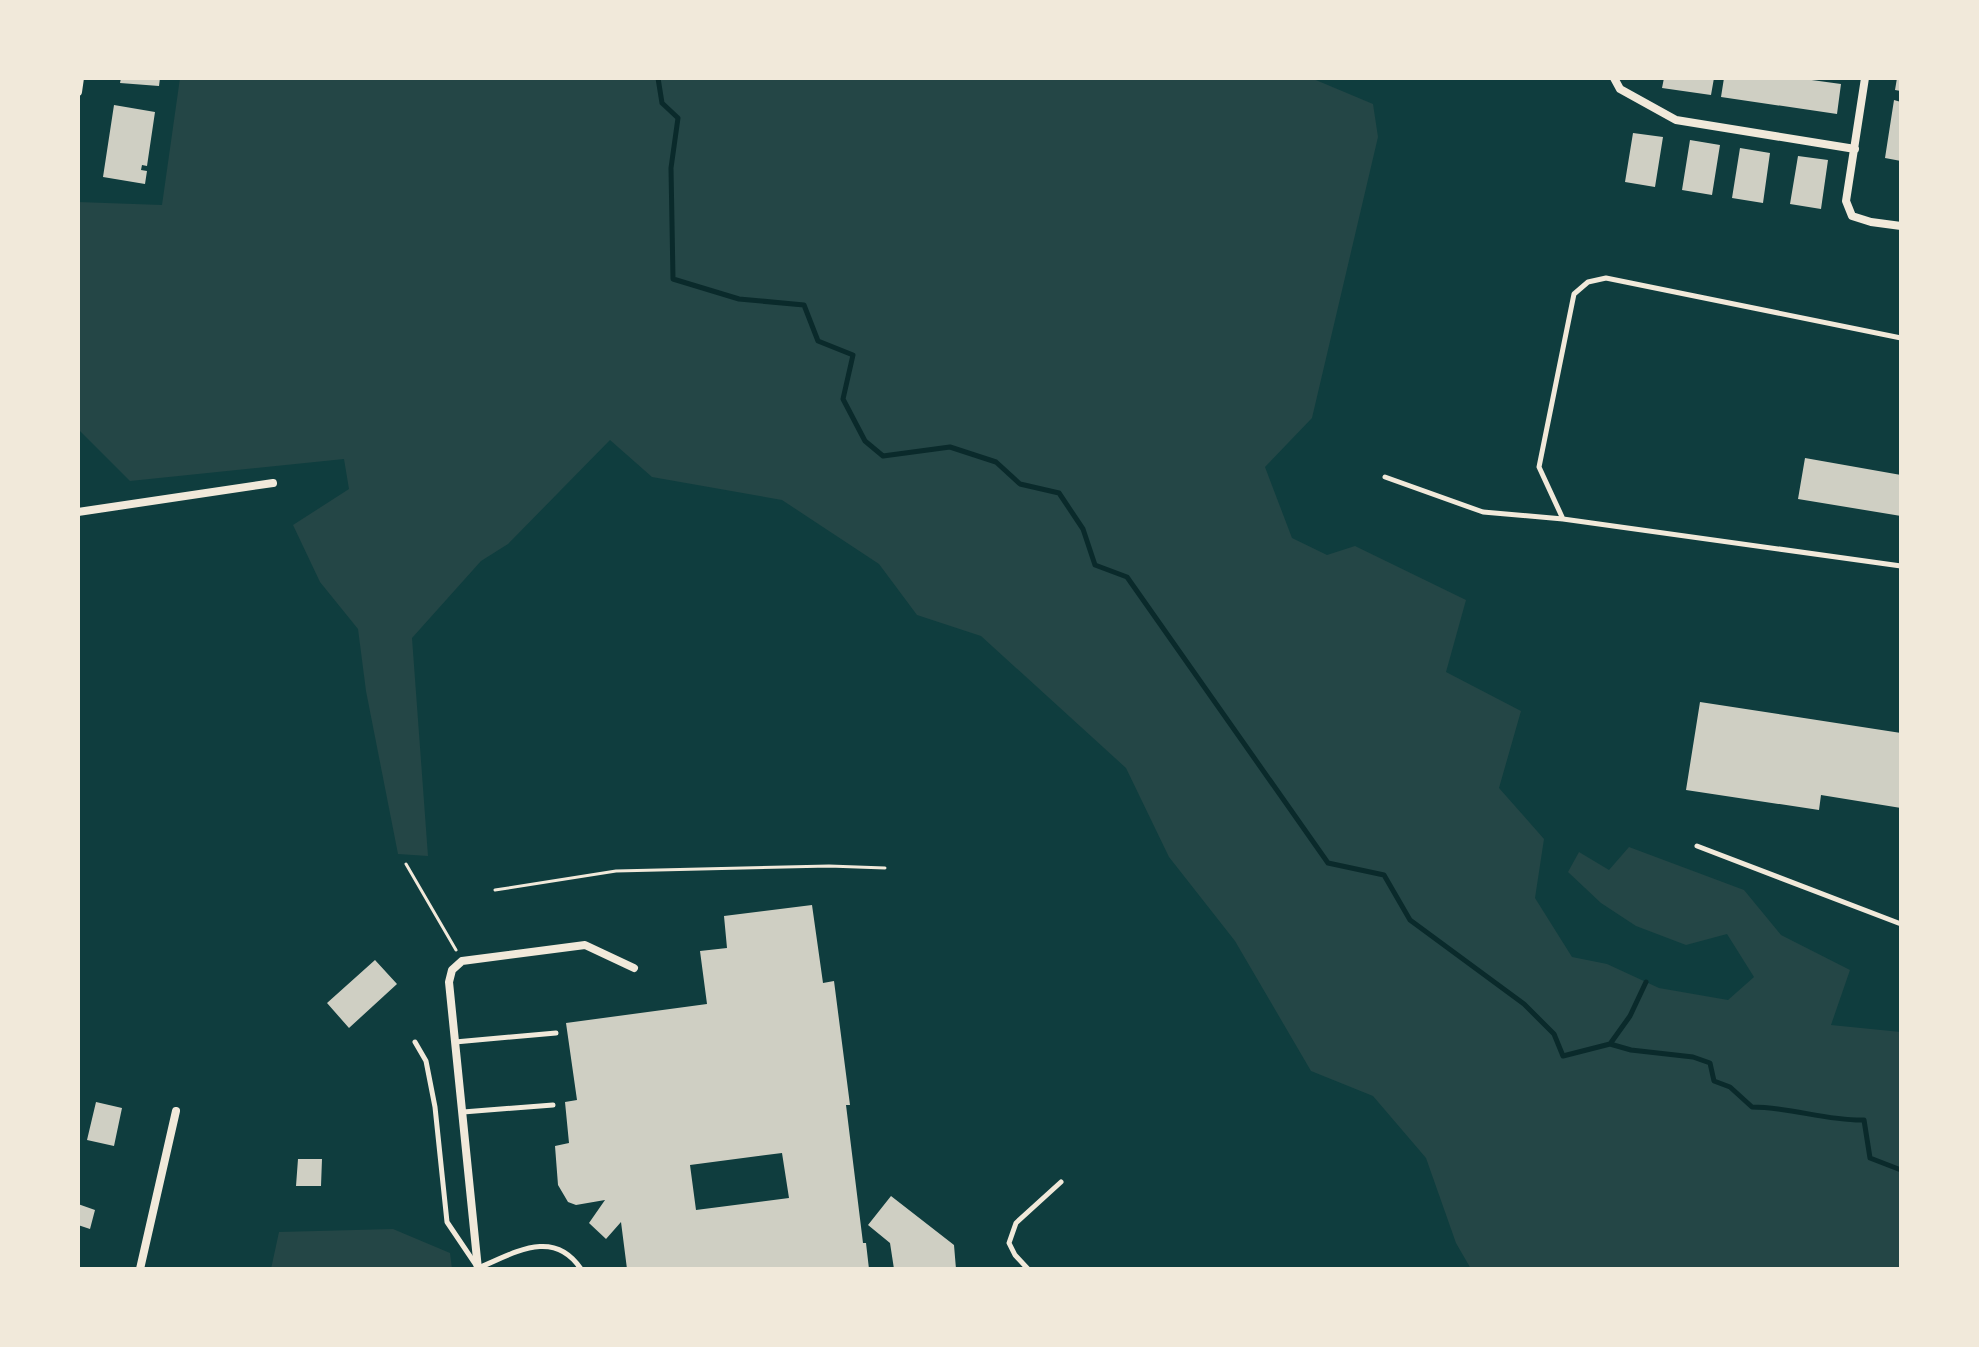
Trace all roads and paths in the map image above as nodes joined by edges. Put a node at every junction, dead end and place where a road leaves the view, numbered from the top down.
1 (80, 78) edge
2 (1614, 78) edge
3 (1865, 78) edge
4 (78, 92) edge
5 (1855, 149) junction
6 (1901, 226) edge
7 (1901, 338) edge
8 (1385, 477) dead end
9 (273, 483) dead end
10 (78, 512) edge
11 (1563, 519) junction
12 (1901, 566) edge
13 (1697, 846) dead end
14 (406, 864) dead end
15 (885, 868) dead end
16 (495, 890) dead end
17 (1901, 924) edge
18 (462, 961) junction
19 (634, 968) dead end
20 (556, 1033) dead end
21 (415, 1042) dead end
22 (455, 1042) junction
23 (553, 1105) dead end
24 (176, 1111) dead end
25 (463, 1112) junction
26 (1061, 1182) dead end
27 (478, 1268) edge
28 (140, 1269) edge
29 (581, 1269) edge
30 (1028, 1269) edge

1 - 4 street
2 - 5 street
3 - 5 street
5 - 6 street
7 - 11 lane
8 - 11 lane
9 - 10 street
11 - 12 lane
13 - 17 lane
14 - 18 path
15 - 16 path
18 - 19 street
18 - 22 street
20 - 22 lane
21 - 27 lane
22 - 25 street
23 - 25 lane
24 - 28 street
25 - 27 street
26 - 30 lane
27 - 29 lane

